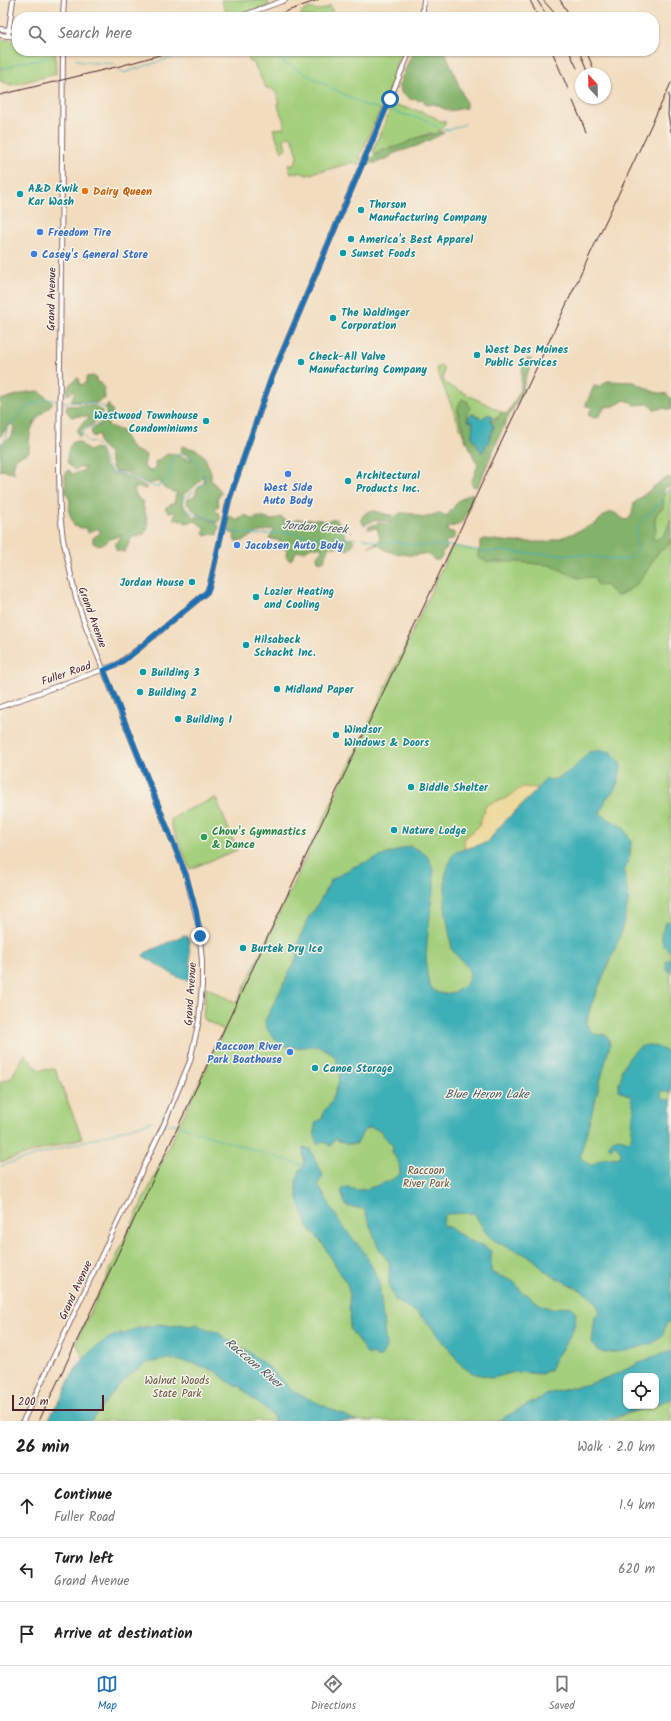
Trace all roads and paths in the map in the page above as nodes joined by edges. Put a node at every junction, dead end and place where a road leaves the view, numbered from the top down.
1 (13, 0) edge
2 (64, 0) edge
3 (285, 0) edge
4 (424, 0) edge
5 (63, 12) edge
6 (253, 12) edge
7 (423, 12) edge
8 (0, 29) edge
9 (9, 30) junction
10 (12, 30) edge
11 (0, 35) edge
12 (8, 36) junction
13 (12, 36) edge
14 (63, 56) edge
15 (408, 56) edge
16 (104, 670) junction
17 (0, 707) edge
18 (23, 1421) edge

1 - 9 main road
2 - 5 main road
3 - 6 main road
4 - 7 main road
8 - 9 main road
9 - 10 main road
9 - 12 main road
11 - 12 main road
12 - 13 main road
14 - 16 main road, Grand Avenue
15 - 16 main road, Fuller Road
16 - 17 main road, Fuller Road
16 - 18 main road, Grand Avenue

